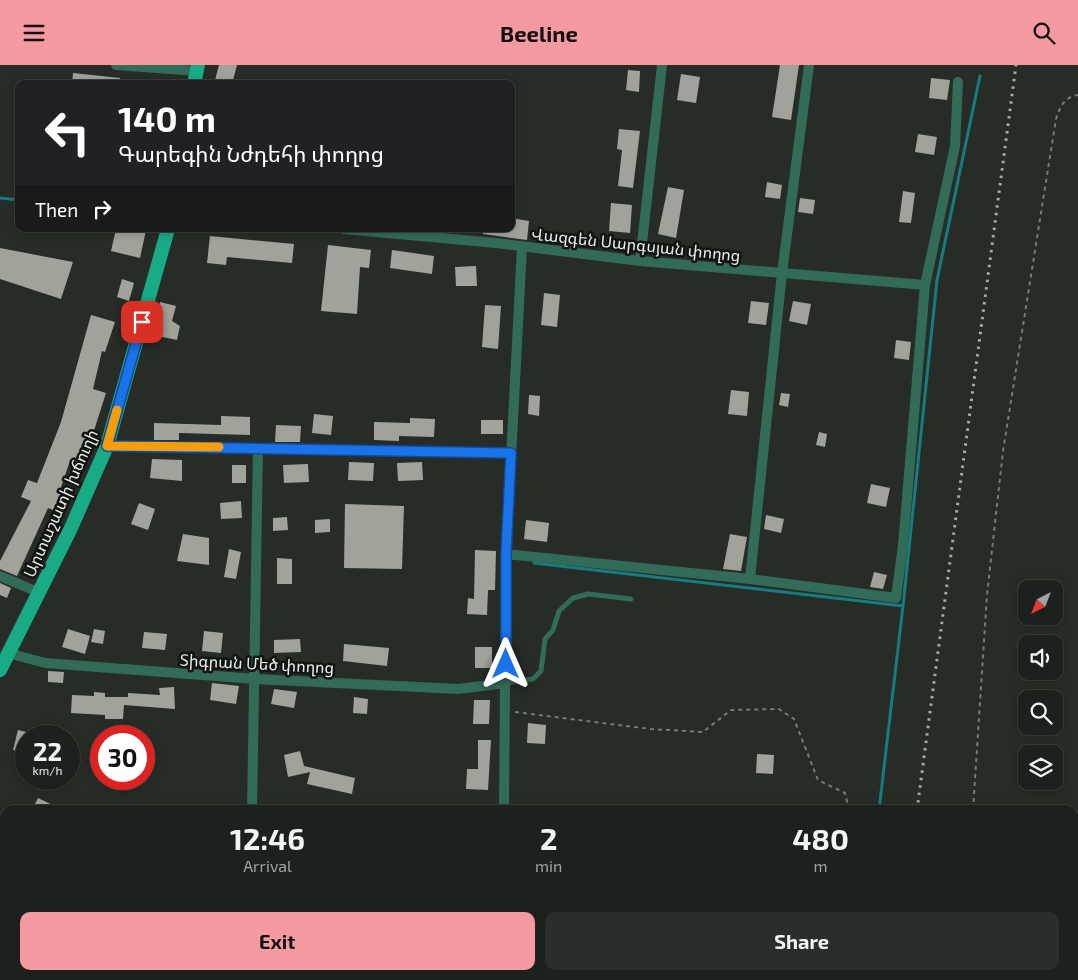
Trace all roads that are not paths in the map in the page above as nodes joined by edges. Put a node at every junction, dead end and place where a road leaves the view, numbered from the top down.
1 (116, 65) edge
2 (662, 65) edge
3 (809, 65) edge
4 (196, 73) edge
5 (958, 82) dead end
6 (167, 232) edge
7 (374, 232) edge
8 (522, 247) junction
9 (640, 261) junction
10 (782, 273) junction
11 (925, 285) junction
12 (107, 446) junction
13 (258, 448) junction
14 (511, 453) junction
15 (506, 554) junction
16 (0, 576) edge
17 (750, 579) junction
18 (38, 592) junction
19 (631, 599) dead end
20 (8, 653) junction
21 (0, 670) edge
22 (255, 679) junction
23 (506, 683) junction
24 (252, 805) edge
25 (504, 805) edge

1 - 4 street
2 - 9 street
3 - 10 street
5 - 11 street
6 - 12 main road, Արտաշատի խճուղի
7 - 8 street, Վազգեն Սարգսյան փողոց
8 - 9 street, Վազգեն Սարգսյան փողոց
8 - 14 street
9 - 10 street, Վազգեն Սարգսյան փողոց
10 - 11 street, Վազգեն Սարգսյան փողոց
10 - 17 street
11 - 17 street
12 - 13 street
12 - 18 main road, Արտաշատի խճուղի
13 - 14 street
13 - 22 street
14 - 15 street
15 - 17 street
15 - 23 street
16 - 18 street
18 - 20 main road, Արտաշատի խճուղի
19 - 23 lane
20 - 21 main road, Արտաշատի խճուղի
20 - 22 street, Տիգրան Մեծ փողոց
22 - 23 street, Տիգրան Մեծ փողոց
22 - 24 street
23 - 25 street

